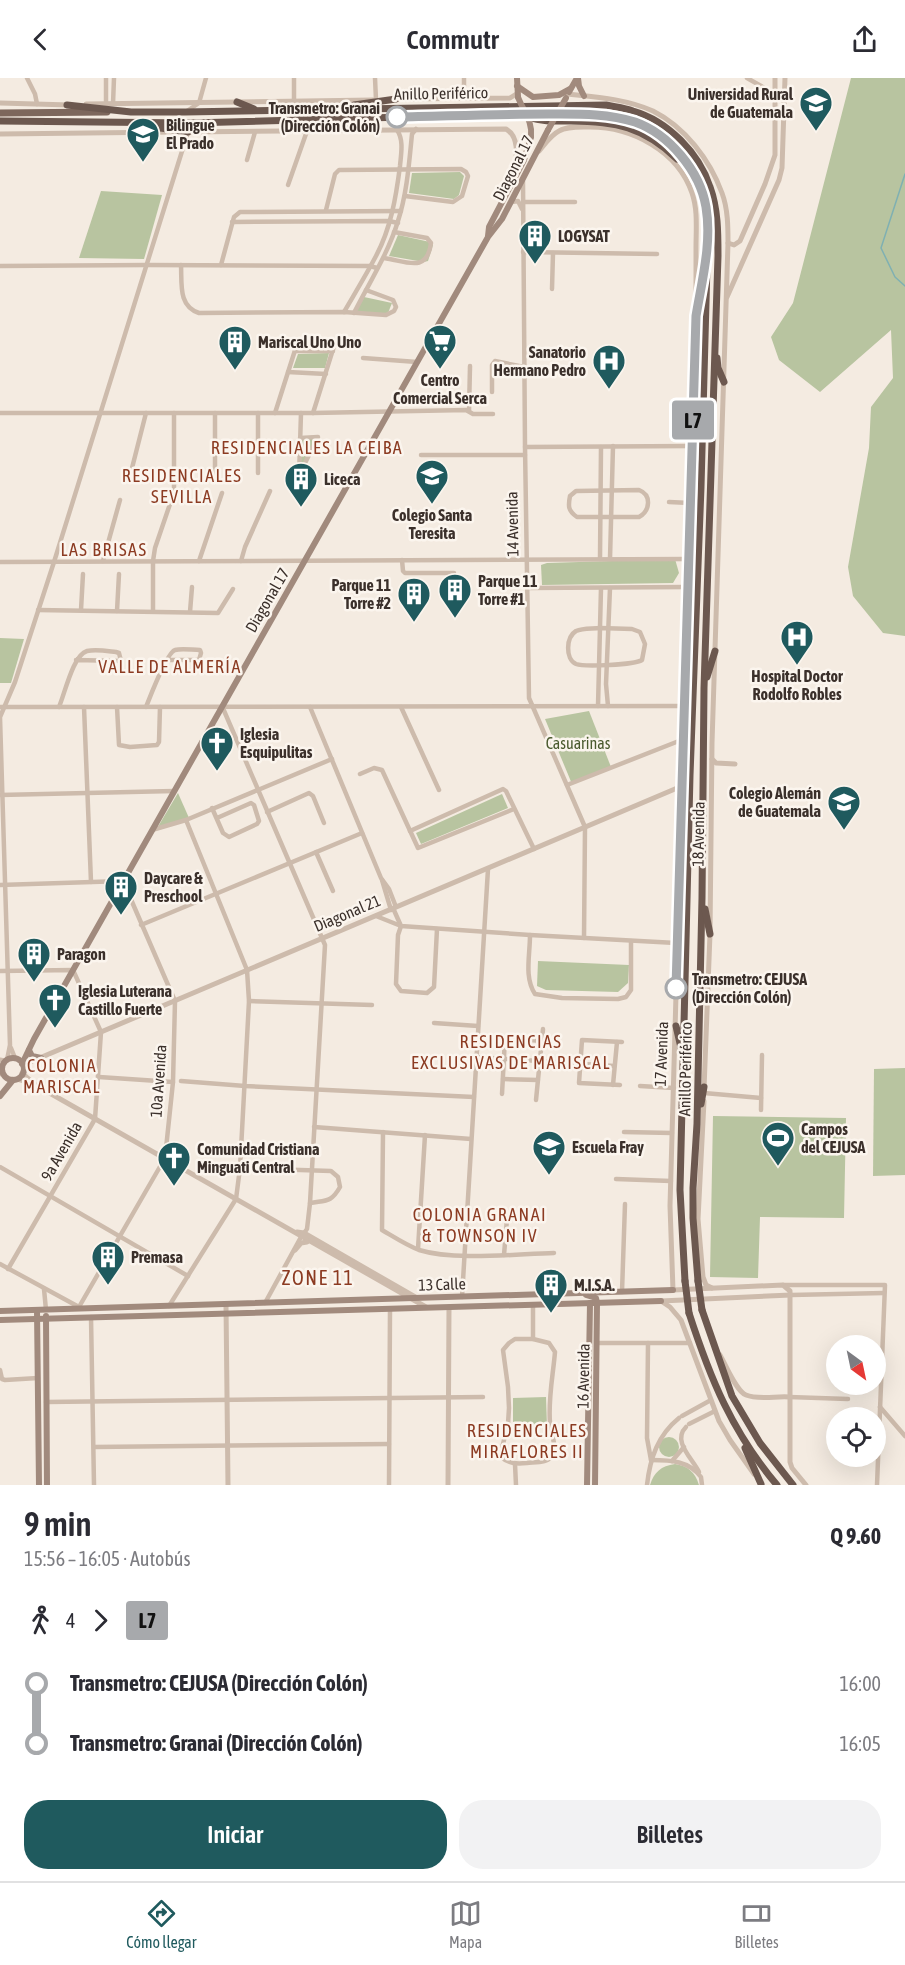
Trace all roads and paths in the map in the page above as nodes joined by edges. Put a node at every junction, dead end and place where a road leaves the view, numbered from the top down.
1 (27, 78) edge
2 (106, 78) edge
3 (114, 78) edge
4 (206, 78) edge
5 (294, 78) edge
6 (375, 78) edge
7 (464, 78) edge
8 (517, 78) edge
9 (577, 78) edge
10 (747, 78) edge
11 (775, 78) edge
12 (785, 78) edge
13 (518, 92) junction
14 (568, 94) junction
15 (775, 94) junction
16 (584, 96) junction
17 (464, 98) junction
18 (396, 99) junction
19 (376, 100) junction
20 (294, 101) junction
21 (237, 102) junction
22 (0, 103) edge
23 (199, 103) junction
24 (37, 104) junction
25 (105, 104) junction
26 (113, 104) junction
27 (67, 105) junction
28 (324, 109) junction
29 (260, 111) junction
30 (131, 112) junction
31 (185, 112) junction
32 (0, 113) edge
33 (529, 117) junction
34 (374, 118) junction
35 (0, 121) edge
36 (121, 121) junction
37 (416, 129) junction
38 (336, 130) junction
39 (397, 130) junction
40 (307, 131) junction
41 (188, 132) junction
42 (255, 132) junction
43 (0, 135) edge
44 (536, 155) junction
45 (246, 160) dead end
46 (399, 171) junction
47 (409, 171) junction
48 (694, 175) junction
49 (514, 180) junction
50 (523, 180) junction
51 (288, 185) dead end
52 (405, 196) junction
53 (512, 202) junction
54 (523, 202) junction
55 (575, 202) dead end
56 (522, 209) junction
57 (326, 210) junction
58 (393, 210) junction
59 (401, 211) junction
60 (389, 221) junction
61 (232, 222) junction
62 (398, 223) junction
63 (394, 232) junction
64 (743, 234) junction
65 (488, 237) junction
66 (753, 237) junction
67 (728, 243) junction
68 (707, 251) junction
69 (523, 252) junction
70 (554, 253) junction
71 (657, 254) dead end
72 (384, 258) junction
73 (147, 265) junction
74 (181, 265) junction
75 (221, 265) junction
76 (0, 266) edge
77 (370, 266) junction
78 (377, 268) junction
79 (552, 289) dead end
80 (366, 290) junction
81 (725, 302) junction
82 (344, 312) junction
83 (354, 313) junction
84 (696, 316) junction
85 (714, 342) junction
86 (335, 343) dead end
87 (297, 344) dead end
88 (295, 351) junction
89 (333, 351) junction
90 (363, 358) dead end
91 (417, 362) junction
92 (470, 366) dead end
93 (524, 367) junction
94 (288, 372) junction
95 (326, 374) junction
96 (724, 382) junction
97 (492, 392) dead end
98 (469, 411) junction
99 (0, 413) edge
100 (99, 413) junction
101 (146, 413) junction
102 (174, 413) junction
103 (215, 413) junction
104 (258, 413) junction
105 (275, 413) junction
106 (301, 413) junction
107 (313, 413) junction
108 (388, 413) junction
109 (493, 414) dead end
110 (300, 438) junction
111 (614, 446) junction
112 (692, 446) junction
113 (525, 447) junction
114 (601, 447) junction
115 (421, 455) dead end
116 (525, 455) junction
117 (131, 472) dead end
118 (258, 473) dead end
119 (215, 480) dead end
120 (701, 487) junction
121 (174, 490) dead end
122 (613, 490) junction
123 (270, 491) dead end
124 (601, 491) junction
125 (222, 493) dead end
126 (120, 500) dead end
127 (669, 502) dead end
128 (690, 503) junction
129 (170, 504) dead end
130 (601, 518) junction
131 (612, 518) junction
132 (610, 559) junction
133 (688, 559) junction
134 (402, 560) junction
135 (423, 560) junction
136 (438, 560) junction
137 (526, 560) junction
138 (600, 560) junction
139 (54, 561) junction
140 (103, 561) junction
141 (153, 561) junction
142 (199, 561) junction
143 (241, 561) junction
144 (305, 561) junction
145 (0, 562) edge
146 (423, 573) junction
147 (438, 573) junction
148 (454, 573) dead end
149 (83, 574) dead end
150 (119, 574) dead end
151 (192, 587) dead end
152 (688, 587) junction
153 (527, 588) junction
154 (601, 588) junction
155 (610, 588) junction
156 (233, 589) dead end
157 (38, 610) junction
158 (81, 610) junction
159 (117, 611) junction
160 (153, 611) junction
161 (190, 612) junction
162 (600, 628) junction
163 (608, 628) junction
164 (715, 651) junction
165 (76, 660) junction
166 (167, 660) junction
167 (607, 664) junction
168 (598, 665) junction
169 (704, 688) junction
170 (2, 706) edge
171 (222, 706) junction
172 (532, 706) junction
173 (598, 706) junction
174 (608, 706) junction
175 (684, 706) junction
176 (59, 707) junction
177 (84, 707) junction
178 (117, 707) junction
179 (146, 707) junction
180 (160, 707) junction
181 (310, 707) junction
182 (401, 707) junction
183 (684, 739) junction
184 (332, 759) junction
185 (712, 759) junction
186 (735, 764) dead end
187 (360, 774) dead end
188 (690, 776) junction
189 (567, 785) junction
190 (682, 786) junction
191 (257, 789) junction
192 (439, 790) dead end
193 (174, 791) junction
194 (87, 794) junction
195 (1, 795) edge
196 (212, 808) junction
197 (514, 809) junction
198 (267, 812) junction
199 (217, 818) junction
200 (186, 820) junction
201 (681, 820) junction
202 (324, 823) dead end
203 (585, 827) junction
204 (152, 830) junction
205 (410, 831) junction
206 (362, 832) junction
207 (534, 849) junction
208 (316, 852) junction
209 (289, 863) junction
210 (488, 868) junction
211 (123, 881) junction
212 (91, 882) junction
213 (3, 885) edge
214 (333, 891) dead end
215 (215, 894) junction
216 (702, 898) junction
217 (393, 908) junction
218 (376, 916) junction
219 (141, 925) junction
220 (401, 926) junction
221 (437, 929) junction
222 (484, 932) junction
223 (710, 934) junction
224 (530, 935) junction
225 (584, 938) junction
226 (322, 939) junction
227 (631, 941) junction
228 (676, 943) junction
229 (73, 970) junction
230 (247, 970) junction
231 (0, 971) edge
232 (7, 971) junction
233 (249, 1000) junction
234 (175, 1001) junction
235 (321, 1004) junction
236 (372, 1005) dead end
237 (434, 1023) dead end
238 (478, 1026) junction
239 (676, 1026) junction
240 (543, 1029) dead end
241 (101, 1032) junction
242 (34, 1039) junction
243 (542, 1041) junction
244 (29, 1050) junction
245 (762, 1055) dead end
246 (476, 1057) junction
247 (40, 1058) junction
248 (504, 1059) junction
249 (540, 1062) junction
250 (684, 1063) junction
251 (580, 1064) junction
252 (5, 1065) edge
253 (23, 1065) junction
254 (615, 1066) junction
255 (22, 1073) junction
256 (99, 1077) junction
257 (15, 1079) junction
258 (503, 1079) junction
259 (538, 1080) junction
260 (181, 1081) dead end
261 (173, 1082) junction
262 (32, 1083) junction
263 (613, 1085) junction
264 (620, 1085) dead end
265 (245, 1086) junction
266 (640, 1086) dead end
267 (674, 1088) junction
268 (316, 1089) junction
269 (704, 1090) junction
270 (502, 1094) dead end
271 (0, 1096) edge
272 (474, 1097) junction
273 (761, 1098) junction
274 (536, 1100) dead end
275 (760, 1110) dead end
276 (95, 1119) junction
277 (697, 1124) junction
278 (314, 1127) junction
279 (383, 1132) junction
280 (624, 1132) dead end
281 (672, 1133) junction
282 (425, 1135) junction
283 (471, 1139) junction
284 (165, 1158) junction
285 (0, 1167) edge
286 (240, 1168) junction
287 (312, 1170) junction
288 (615, 1179) dead end
289 (671, 1181) junction
290 (51, 1195) junction
291 (236, 1199) junction
292 (310, 1203) junction
293 (625, 1204) dead end
294 (507, 1219) dead end
295 (303, 1235) junction
296 (120, 1236) junction
297 (316, 1244) junction
298 (418, 1249) junction
299 (295, 1250) junction
300 (554, 1253) dead end
301 (504, 1255) junction
302 (463, 1256) junction
303 (0, 1264) edge
304 (8, 1269) junction
305 (188, 1276) junction
306 (783, 1285) junction
307 (44, 1289) junction
308 (673, 1290) junction
309 (714, 1290) junction
310 (622, 1292) junction
311 (578, 1293) junction
312 (884, 1293) junction
313 (790, 1295) junction
314 (462, 1297) junction
315 (414, 1298) junction
316 (660, 1301) junction
317 (265, 1303) junction
318 (594, 1303) junction
319 (226, 1305) junction
320 (533, 1305) junction
321 (170, 1306) junction
322 (79, 1307) junction
323 (449, 1307) junction
324 (426, 1308) junction
325 (390, 1309) junction
326 (37, 1310) junction
327 (46, 1310) junction
328 (0, 1311) edge
329 (226, 1314) junction
330 (91, 1317) junction
331 (46, 1318) junction
332 (38, 1319) junction
333 (0, 1320) edge
334 (533, 1339) junction
335 (597, 1343) junction
336 (648, 1343) junction
337 (690, 1343) junction
338 (714, 1344) junction
339 (0, 1370) edge
340 (38, 1378) junction
341 (789, 1396) junction
342 (483, 1397) dead end
343 (389, 1398) junction
344 (449, 1398) junction
345 (848, 1399) dead end
346 (227, 1400) junction
347 (711, 1400) junction
348 (93, 1401) junction
349 (46, 1402) junction
350 (880, 1407) edge
351 (715, 1411) junction
352 (886, 1414) edge
353 (734, 1424) junction
354 (647, 1432) junction
355 (905, 1436) edge
356 (660, 1438) junction
357 (389, 1444) junction
358 (228, 1446) junction
359 (94, 1447) junction
360 (684, 1447) junction
361 (651, 1460) junction
362 (672, 1461) junction
363 (515, 1464) junction
364 (878, 1467) edge
365 (701, 1477) junction
366 (761, 1484) edge
367 (39, 1485) edge
368 (47, 1485) edge
369 (94, 1485) edge
370 (228, 1485) edge
371 (389, 1485) edge
372 (448, 1485) edge
373 (516, 1485) edge
374 (587, 1485) edge
375 (595, 1485) edge
376 (647, 1485) edge
377 (702, 1485) edge
378 (777, 1485) edge
379 (793, 1485) edge
380 (806, 1485) edge
381 (877, 1485) edge

1 - 24 street
2 - 25 street
3 - 26 street
4 - 23 street
5 - 20 street
6 - 19 street
7 - 17 street
8 - 13 main road
9 - 14 main road, Diagonal 17
9 - 16 main road
10 - 15 street
11 - 15 street
12 - 66 street
13 - 14 main road
13 - 17 street
13 - 33 main road, Diagonal 17, bridge
14 - 16 street
14 - 44 main road, Diagonal 17, bridge
15 - 64 street
16 - 67 street
17 - 18 street
18 - 19 street
18 - 28 highway
19 - 20 street
20 - 21 street
21 - 23 street
21 - 29 highway
22 - 24 street
23 - 26 street
23 - 31 street
24 - 27 street
25 - 26 street
25 - 27 street
27 - 30 highway
28 - 29 highway, Anillo Periférico
28 - 85 highway, Anillo Periférico
29 - 31 highway, Anillo Periférico
30 - 31 highway, Anillo Periférico
30 - 32 main road, Anillo Periférico
33 - 48 highway
33 - 49 main road, Diagonal 17, bridge
34 - 36 highway, Anillo Periférico
34 - 38 highway
34 - 48 highway, Anillo Periférico
35 - 36 highway, Anillo Periférico
36 - 41 highway
37 - 39 street
37 - 47 street
37 - 49 street
38 - 39 street
38 - 40 street
39 - 46 street
40 - 42 street
40 - 51 street
41 - 42 street
41 - 43 street
41 - 73 street
42 - 45 street
44 - 50 main road, Diagonal 17
44 - 84 street, 17 Avenida
46 - 47 street
46 - 57 street
46 - 58 street
47 - 52 street
47 - 52 street
48 - 68 highway, Anillo Periférico
49 - 65 main road, Diagonal 17
50 - 53 main road, Diagonal 17
50 - 54 street, 14 Avenida
52 - 59 street
53 - 56 street
53 - 65 main road, Diagonal 17
54 - 55 street
54 - 56 street, 14 Avenida
56 - 69 street, 14 Avenida
57 - 58 street
57 - 61 street
58 - 59 street
58 - 60 street
59 - 62 street
60 - 61 street
60 - 62 street
60 - 77 street
61 - 75 street
62 - 63 street
63 - 72 street
63 - 72 street
64 - 66 street
64 - 67 street
65 - 91 main road, Diagonal 17
66 - 81 street
67 - 81 street
68 - 84 highway
68 - 120 highway, Anillo Periférico
69 - 70 street
69 - 93 street, 14 Avenida
70 - 71 street
70 - 79 street
72 - 78 street
73 - 74 street
73 - 76 street
73 - 100 street
74 - 75 street
74 - 82 street
75 - 77 street
77 - 78 street
77 - 82 street
78 - 80 street
80 - 83 street
80 - 83 street
81 - 96 street, 18 Avenida
82 - 83 street
84 - 112 street, 17 Avenida
85 - 96 highway
85 - 169 highway, Anillo Periférico
86 - 89 street
87 - 88 street
88 - 89 street
88 - 94 street
89 - 95 street
90 - 91 street
91 - 108 main road, Diagonal 17
92 - 98 street
93 - 97 street
93 - 113 street, 14 Avenida
94 - 95 street
94 - 105 street
95 - 107 street
96 - 164 street, 18 Avenida
98 - 108 street
98 - 109 street
99 - 100 street
100 - 101 street
100 - 139 street
101 - 102 street
101 - 117 street
102 - 103 street
102 - 121 street
103 - 104 street
103 - 119 street
104 - 105 street
104 - 118 street
105 - 106 street
106 - 107 street
106 - 110 street
107 - 108 street
108 - 144 main road, Diagonal 17
110 - 110 street
111 - 112 street
111 - 114 street
111 - 122 street
112 - 120 highway
112 - 128 street, 17 Avenida
113 - 114 street
113 - 116 street, 14 Avenida
114 - 124 street
115 - 116 street
116 - 137 street, 14 Avenida
120 - 188 highway, Anillo Periférico
122 - 124 street
122 - 131 street
122 - 131 street
123 - 143 street
124 - 130 street
124 - 130 street
125 - 142 street
126 - 140 street
127 - 128 street
128 - 133 street, 17 Avenida
129 - 141 street
130 - 131 street
130 - 138 street
131 - 132 street
132 - 133 street
132 - 138 street
133 - 152 street, 17 Avenida
134 - 135 street
134 - 144 street
134 - 146 street
135 - 136 street
135 - 146 street
136 - 137 street
136 - 147 street
137 - 138 street
137 - 153 street, 14 Avenida
139 - 140 street
139 - 145 street
139 - 157 street
140 - 141 street
141 - 142 street
141 - 160 street
142 - 143 street
143 - 144 street
144 - 171 main road, Diagonal 17
146 - 147 street
147 - 148 street
149 - 158 street
150 - 159 street
151 - 161 street
152 - 155 street
152 - 175 street, 17 Avenida
153 - 154 street
153 - 172 street, 14 Avenida
154 - 155 street
154 - 162 street
155 - 163 street
156 - 161 street
157 - 158 street
157 - 170 street
158 - 159 street
159 - 160 street
160 - 161 street
162 - 163 street
162 - 168 street
162 - 168 street
163 - 167 street
163 - 167 street
164 - 169 highway
164 - 185 street, 18 Avenida
165 - 165 street
165 - 176 street
166 - 166 street
166 - 179 street
167 - 168 street
167 - 174 street
168 - 173 street
169 - 216 highway, Anillo Periférico
170 - 176 street
170 - 195 street
171 - 180 street
171 - 181 street
171 - 191 street
171 - 193 main road, Diagonal 17
172 - 173 street
172 - 182 street
172 - 189 street, 14 Avenida
173 - 174 street
174 - 175 street
175 - 183 street, 17 Avenida
176 - 177 street
177 - 178 street
177 - 194 street
178 - 179 street
178 - 180 street
179 - 180 street
181 - 182 street
181 - 184 street
182 - 192 street
183 - 189 street
183 - 190 street, 17 Avenida
184 - 191 street
184 - 206 street
185 - 186 street
185 - 223 street, 18 Avenida
187 - 205 street
188 - 201 highway
188 - 250 highway, Anillo Periférico
189 - 203 street, 14 Avenida
190 - 201 street, 17 Avenida
190 - 203 street, Diagonal 21
191 - 196 street
191 - 198 street
193 - 194 street
193 - 204 main road, Diagonal 17
194 - 195 street
194 - 212 street
195 - 213 street
196 - 199 street
196 - 200 street
197 - 205 street
197 - 205 street
197 - 207 street
198 - 202 street
198 - 209 street
199 - 199 street
200 - 204 street
200 - 215 street
201 - 228 street, 17 Avenida
203 - 207 street, Diagonal 21
203 - 225 street
204 - 211 main road, Diagonal 17
206 - 208 street
206 - 217 street
207 - 210 street, Diagonal 21
208 - 209 street
208 - 214 street
209 - 215 street
209 - 226 street
210 - 217 street, Diagonal 21
210 - 222 street
211 - 212 street
211 - 219 street, 10a Avenida
211 - 229 main road, Diagonal 17
212 - 213 street
213 - 232 street
215 - 219 street
215 - 230 street
216 - 223 highway
216 - 277 highway, Anillo Periférico
217 - 218 street, Diagonal 21
217 - 220 street
218 - 220 street
218 - 226 street, Diagonal 21
219 - 234 street, 10a Avenida
220 - 221 street
220 - 221 street
221 - 222 street
222 - 224 street
222 - 238 street
223 - 269 street, 18 Avenida
224 - 225 street
224 - 227 street
225 - 227 street
226 - 230 street, Diagonal 21
226 - 235 street
227 - 228 street
228 - 239 street, 17 Avenida
229 - 232 street
229 - 241 street, 9a Avenida
229 - 242 main road, Diagonal 17
230 - 233 street
230 - 234 street, Diagonal 21
231 - 232 street
232 - 252 street
233 - 235 street
233 - 265 street
234 - 241 street, Diagonal 21
234 - 261 street, 10a Avenida
235 - 236 street
235 - 268 street
237 - 238 street
238 - 246 street
239 - 250 highway
239 - 267 street, 17 Avenida
240 - 243 street
241 - 247 street, Diagonal 21
241 - 256 street, 9a Avenida
242 - 244 main road, Diagonal 17
242 - 252 main road, Diagonal 17
243 - 248 street
243 - 249 street
244 - 247 main road
244 - 253 main road, Diagonal 17
245 - 273 street
246 - 248 street
246 - 272 street
247 - 253 street, Diagonal 21
248 - 249 street
248 - 258 street
249 - 251 street
249 - 259 street
250 - 353 highway, Anillo Periférico, bridge
251 - 254 street
251 - 254 street
251 - 263 street
252 - 253 main road
252 - 257 main road
252 - 271 main road, Diagonal 17
253 - 255 main road, Diagonal 17
254 - 263 street
255 - 257 main road, Diagonal 17
255 - 262 street
256 - 261 street
256 - 276 street, 9a Avenida
257 - 262 street
257 - 271 main road, Diagonal 17
258 - 259 street
258 - 270 street
259 - 274 street
260 - 265 street
261 - 284 street, 10a Avenida
262 - 276 street
263 - 264 street
265 - 268 street
265 - 286 street
266 - 267 street
267 - 281 street, 17 Avenida
268 - 272 street
268 - 278 street
269 - 273 street
269 - 277 highway
269 - 309 street, 18 Avenida
272 - 283 street
273 - 275 street
276 - 284 street
276 - 290 street, 9a Avenida
277 - 338 highway, Anillo Periférico, bridge
278 - 279 street
278 - 287 street
279 - 282 street
279 - 298 street
280 - 281 street
281 - 289 street, 17 Avenida
282 - 283 street
282 - 298 street
283 - 302 street
284 - 291 street
284 - 296 street, 10a Avenida
285 - 290 street
286 - 287 street
286 - 291 street
287 - 292 street
287 - 292 street
288 - 289 street
289 - 308 street, 17 Avenida
290 - 296 street
290 - 304 street, 9a Avenida
291 - 295 street
291 - 305 street
292 - 295 street
293 - 310 street
294 - 301 street
295 - 297 street
295 - 299 street
295 - 315 street
296 - 305 street
296 - 322 street, 10a Avenida
297 - 299 street
297 - 315 street
298 - 302 street
299 - 317 street
300 - 301 street
301 - 302 street
302 - 314 street
303 - 304 street
304 - 307 street
305 - 321 street
306 - 309 street, 13 Calle
306 - 312 street, 13 Calle
306 - 313 street
307 - 322 street
307 - 327 street
308 - 309 street, 13 Calle
308 - 310 main road, 13 Calle
310 - 311 main road, 13 Calle
311 - 314 main road, 13 Calle
311 - 318 main road
312 - 313 street, 13 Calle
312 - 350 street
313 - 316 street, 13 Calle
313 - 341 street
314 - 315 main road, 13 Calle
315 - 317 main road, 13 Calle
315 - 324 street
316 - 318 main road, 13 Calle
316 - 337 street
317 - 319 main road, 13 Calle
318 - 320 main road, 13 Calle
318 - 335 main road, 16 Avenida
318 - 374 main road, 16 Avenida
319 - 321 main road, 13 Calle
319 - 329 street
320 - 323 main road, 13 Calle
320 - 334 street
321 - 322 main road, 13 Calle
322 - 327 main road, 13 Calle
323 - 324 main road, 13 Calle
323 - 344 street
324 - 325 main road, 13 Calle
325 - 329 main road, 13 Calle
325 - 343 street
326 - 327 main road, 13 Calle
326 - 328 main road, 13 Calle
326 - 332 main road
327 - 331 main road
329 - 330 main road, 13 Calle
329 - 346 street
330 - 331 main road, 13 Calle
330 - 348 street
331 - 332 main road, 13 Calle
331 - 349 main road
332 - 333 main road, 13 Calle
332 - 340 main road
334 - 363 street
334 - 363 street
335 - 336 street
335 - 375 main road, 16 Avenida
336 - 337 street
336 - 354 street
337 - 347 street
338 - 341 street
338 - 379 highway, Anillo Periférico
339 - 340 street
340 - 367 main road
341 - 345 street
341 - 380 street
342 - 344 street
343 - 344 street
343 - 346 street
343 - 357 street
344 - 372 street
346 - 348 street
346 - 358 street
347 - 351 street
347 - 356 street
348 - 349 street
348 - 359 street
349 - 368 main road
351 - 360 street
351 - 366 street
352 - 355 street
353 - 366 highway
353 - 378 highway, Anillo Periférico
354 - 356 street
354 - 361 street
356 - 361 street
357 - 358 street
357 - 371 street
358 - 359 street
358 - 370 street
359 - 369 street
360 - 362 street
360 - 365 street
361 - 362 street
361 - 376 street
362 - 365 street
363 - 373 street
364 - 381 street
365 - 377 street

